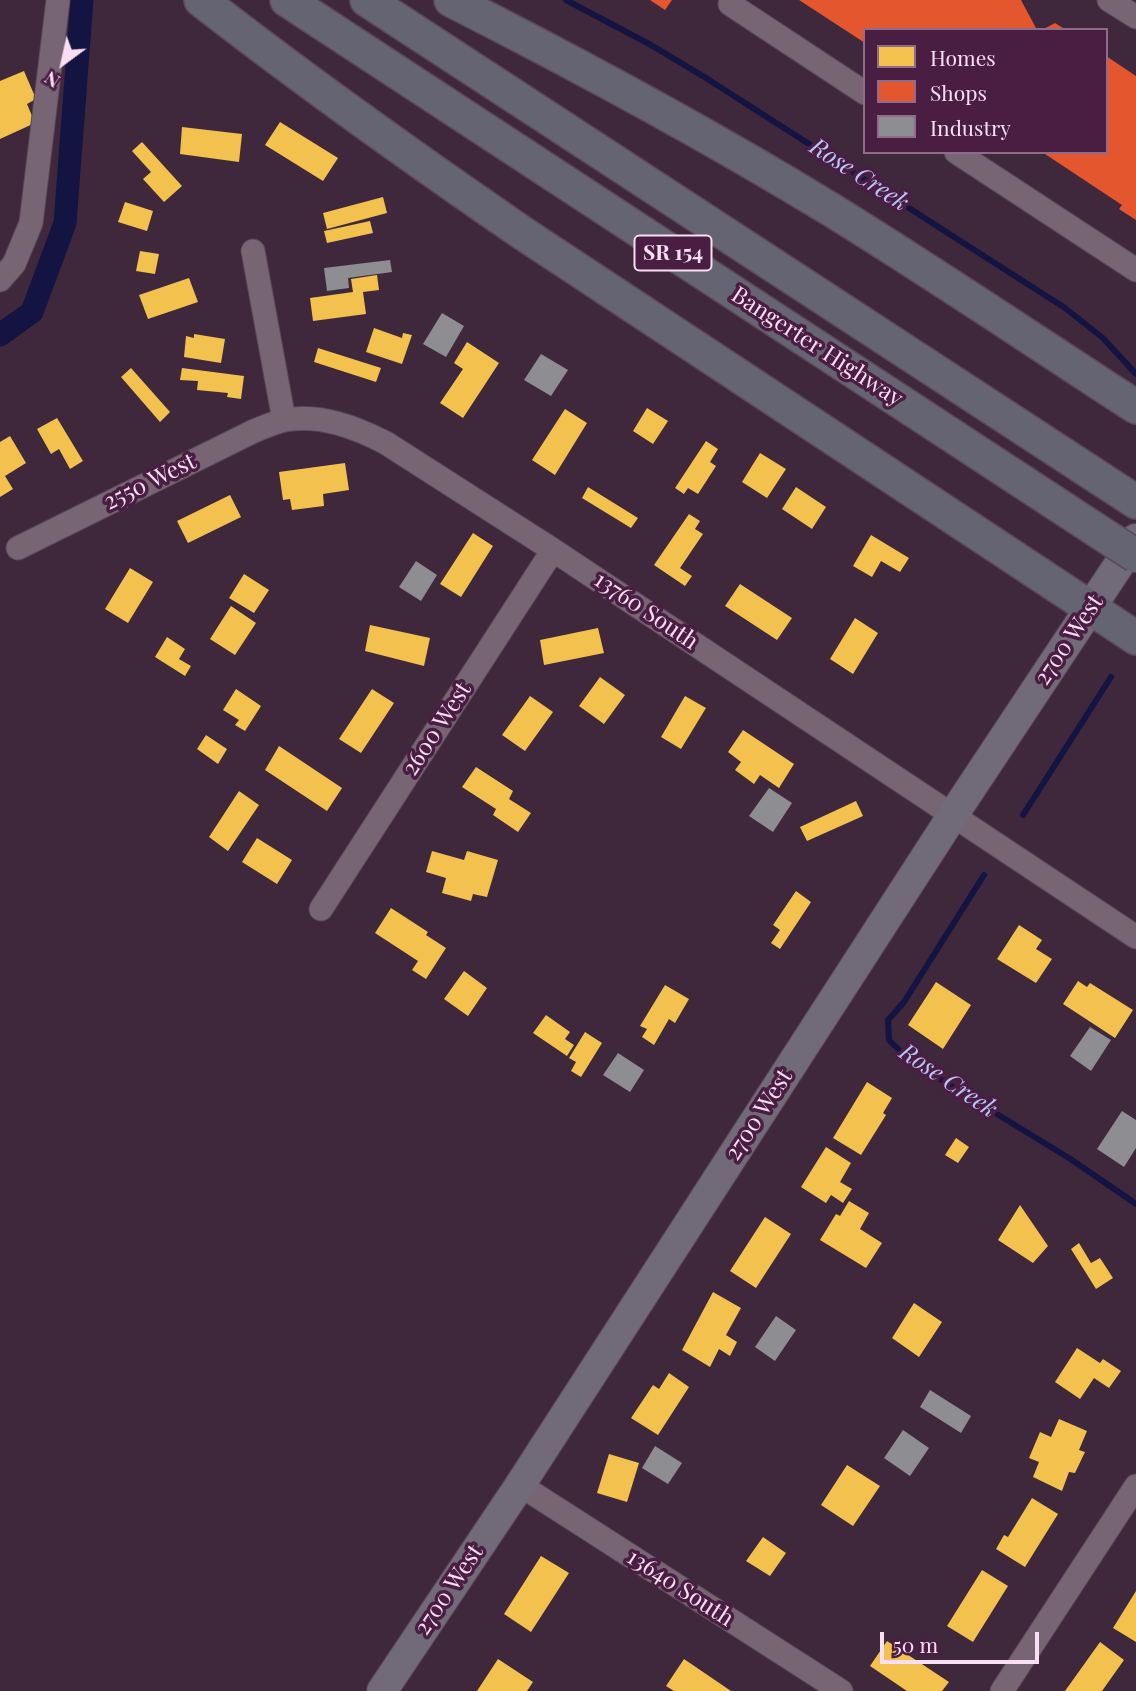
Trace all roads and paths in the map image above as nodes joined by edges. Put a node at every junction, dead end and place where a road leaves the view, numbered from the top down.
1 (58, 0) edge
2 (201, 0) edge
3 (287, 0) edge
4 (368, 0) edge
5 (450, 0) edge
6 (733, 0) edge
7 (1110, 0) edge
8 (1136, 17) edge
9 (863, 92) edge
10 (959, 154) edge
11 (253, 251) dead end
12 (1136, 270) edge
13 (0, 280) edge
14 (1136, 407) edge
15 (284, 420) junction
16 (1136, 502) edge
17 (1136, 539) edge
18 (18, 548) dead end
19 (553, 550) junction
20 (1136, 556) edge
21 (1090, 608) junction
22 (1136, 638) edge
23 (953, 815) junction
24 (321, 909) dead end
25 (1136, 937) edge
26 (520, 1485) junction
27 (1136, 1486) edge
28 (382, 1691) edge
29 (841, 1691) edge
30 (1002, 1691) edge

1 - 13 street
2 - 21 highway
3 - 20 highway, Bangerter Highway / SR 154, bridge
4 - 16 highway, Bangerter Highway / SR 154
5 - 14 highway
6 - 9 street
7 - 8 street
10 - 12 street
11 - 15 street
15 - 18 street, 2550 West
15 - 19 street, 13760 South
17 - 21 main road, 2700 West
19 - 23 street, 13760 South
19 - 24 street, 2600 West
21 - 22 highway
21 - 23 main road, 2700 West
23 - 25 street, 13760 South
23 - 26 main road, 2700 West
26 - 28 main road, 2700 West
26 - 29 street, 13640 South
27 - 30 street

